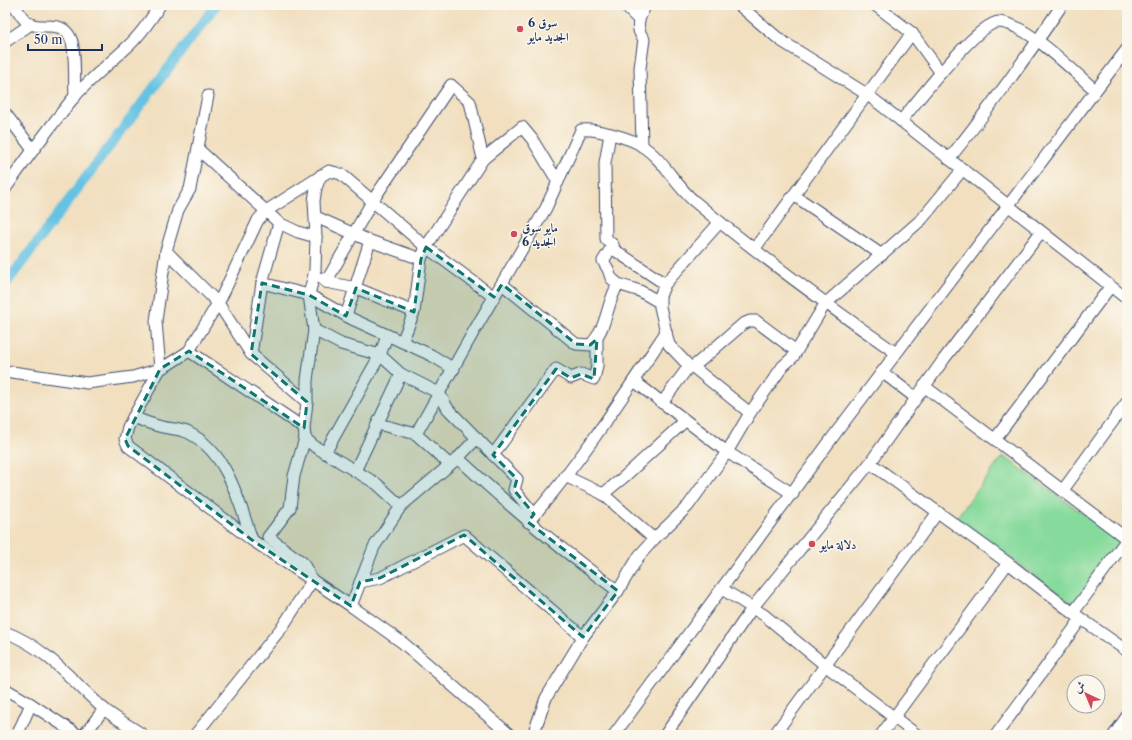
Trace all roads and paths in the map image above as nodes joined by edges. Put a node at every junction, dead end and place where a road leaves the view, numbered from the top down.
1 (14, 5) edge
2 (160, 5) edge
3 (624, 5) edge
4 (646, 5) edge
5 (739, 5) edge
6 (874, 5) edge
7 (1062, 5) edge
8 (638, 20) junction
9 (30, 24) junction
10 (912, 33) junction
11 (1038, 41) junction
12 (5, 42) edge
13 (1127, 49) edge
14 (941, 73) junction
15 (1095, 90) junction
16 (868, 95) junction
17 (208, 96) dead end
18 (75, 97) junction
19 (5, 113) edge
20 (901, 121) junction
21 (610, 134) junction
22 (642, 146) junction
23 (33, 150) junction
24 (199, 150) junction
25 (483, 159) junction
26 (949, 159) junction
27 (963, 169) junction
28 (321, 175) junction
29 (558, 182) junction
30 (5, 189) edge
31 (795, 196) junction
32 (373, 200) junction
33 (1009, 205) junction
34 (266, 212) junction
35 (316, 216) junction
36 (720, 222) junction
37 (279, 223) junction
38 (1041, 232) junction
39 (355, 233) junction
40 (316, 237) junction
41 (370, 241) junction
42 (613, 245) junction
43 (426, 247) junction
44 (754, 248) junction
45 (166, 251) junction
46 (882, 255) junction
47 (421, 259) junction
48 (315, 270) junction
49 (326, 282) junction
50 (262, 283) junction
51 (502, 284) junction
52 (618, 284) junction
53 (665, 284) junction
54 (1110, 286) junction
55 (356, 288) junction
56 (309, 295) junction
57 (494, 296) junction
58 (1127, 300) edge
59 (218, 302) junction
60 (659, 302) junction
61 (825, 304) junction
62 (414, 312) junction
63 (346, 316) junction
64 (314, 330) junction
65 (666, 332) junction
66 (387, 336) junction
67 (596, 339) junction
68 (402, 342) junction
69 (189, 351) junction
70 (796, 351) junction
71 (896, 353) junction
72 (251, 354) junction
73 (380, 355) junction
74 (691, 367) junction
75 (160, 369) junction
76 (454, 370) junction
77 (882, 372) junction
78 (5, 374) edge
79 (402, 374) junction
80 (634, 381) junction
81 (924, 386) junction
82 (439, 393) junction
83 (916, 398) junction
84 (308, 402) junction
85 (1127, 402) edge
86 (662, 403) junction
87 (750, 413) junction
88 (133, 417) junction
89 (685, 421) junction
90 (378, 424) junction
91 (304, 433) junction
92 (416, 434) junction
93 (477, 438) junction
94 (995, 439) junction
95 (727, 452) junction
96 (325, 453) junction
97 (493, 455) junction
98 (454, 461) junction
99 (870, 463) junction
100 (355, 471) junction
101 (565, 476) junction
102 (1063, 490) junction
103 (603, 494) junction
104 (793, 494) junction
105 (401, 506) junction
106 (938, 512) junction
107 (531, 518) junction
108 (654, 539) junction
109 (1127, 539) edge
110 (252, 540) junction
111 (1008, 563) junction
112 (312, 581) junction
113 (360, 582) junction
114 (722, 589) junction
115 (618, 591) junction
116 (351, 606) junction
117 (753, 608) junction
118 (1077, 616) junction
119 (5, 632) edge
120 (583, 637) junction
121 (1127, 651) edge
122 (825, 665) junction
123 (5, 689) edge
124 (32, 704) junction
125 (104, 709) junction
126 (1127, 716) edge
127 (894, 717) junction
128 (18, 735) edge
129 (78, 735) edge
130 (84, 735) edge
131 (142, 735) edge
132 (195, 735) edge
133 (510, 735) edge
134 (533, 735) edge
135 (614, 735) edge
136 (665, 735) edge
137 (774, 735) edge
138 (881, 735) edge
139 (917, 735) edge
140 (996, 735) edge
141 (1114, 735) edge

1 - 9 street
2 - 18 street
3 - 8 street
4 - 8 street
5 - 16 street
6 - 10 street
7 - 11 street
8 - 22 street
9 - 12 street
9 - 18 street
10 - 14 street
10 - 16 street
11 - 14 street
11 - 15 street
11 - 26 street
13 - 15 street
14 - 20 street
15 - 33 street
16 - 20 street
16 - 31 street
17 - 24 street
18 - 23 street
19 - 23 street
20 - 26 street
21 - 22 street
21 - 29 street
21 - 42 street
22 - 36 street
23 - 30 street
24 - 34 street
24 - 45 street
25 - 29 street
25 - 32 street
25 - 43 street
26 - 27 street
27 - 33 street
27 - 46 street
28 - 32 street
28 - 34 street
28 - 35 street
29 - 51 street
31 - 44 street
31 - 46 street
32 - 39 street
32 - 43 street
33 - 38 street
33 - 71 street
34 - 37 street
34 - 59 street
35 - 39 street
35 - 40 street
36 - 44 street
36 - 53 street
37 - 40 street
37 - 50 street
38 - 54 street
38 - 81 street
39 - 41 street
39 - 49 street
40 - 48 street
41 - 47 street
41 - 55 street
42 - 52 street
42 - 53 street
43 - 47 street
43 - 57 street
44 - 61 street
45 - 59 street
45 - 75 street
46 - 61 street
47 - 62 street
48 - 49 street
48 - 56 street
49 - 55 street
50 - 56 street
50 - 72 street
51 - 57 street
51 - 67 street
52 - 60 street
52 - 67 street
53 - 60 street
54 - 58 street
54 - 94 street
55 - 62 street
55 - 63 street
56 - 63 street
56 - 64 street
57 - 76 street
59 - 69 street
59 - 72 street
60 - 65 street
61 - 70 street
61 - 71 street
62 - 68 street
63 - 66 street
64 - 73 street
64 - 84 street
65 - 74 street
65 - 80 street
66 - 68 street
66 - 73 street
67 - 97 street
68 - 76 street
69 - 75 street
69 - 91 street
70 - 74 street
70 - 87 street
71 - 77 street
72 - 84 street
73 - 79 street
73 - 96 street
74 - 86 street
74 - 87 street
75 - 78 street
75 - 88 street
76 - 82 street
77 - 83 street
77 - 104 street
79 - 82 street
79 - 90 street
80 - 86 street
80 - 101 street
81 - 83 street
81 - 94 street
82 - 92 street
82 - 93 street
83 - 99 street
84 - 91 street
85 - 102 street
86 - 89 street
87 - 95 street
88 - 110 street
88 - 110 street
89 - 95 street
89 - 103 street
90 - 92 street
90 - 100 street
91 - 96 street
91 - 112 street
92 - 98 street
93 - 97 street
93 - 98 street
94 - 102 street
95 - 104 street
95 - 108 street
96 - 100 street
97 - 107 street
98 - 105 street
98 - 107 street
99 - 106 street
99 - 117 street
100 - 105 street
101 - 103 street
101 - 107 street
102 - 109 street
103 - 108 street
104 - 114 street
105 - 113 street
106 - 111 street
106 - 122 street
107 - 115 street
108 - 115 street
109 - 118 street
110 - 112 street
111 - 118 street
111 - 127 street
112 - 116 street
112 - 132 street
113 - 116 street
113 - 120 street
114 - 117 street
114 - 135 street
115 - 120 street
116 - 133 street
117 - 122 street
117 - 136 street
118 - 121 street
118 - 140 street
119 - 125 street
120 - 134 street
122 - 127 street
122 - 137 street
123 - 124 street
124 - 128 street
124 - 129 street
125 - 130 street
125 - 131 street
126 - 141 street
127 - 138 street
127 - 139 street

